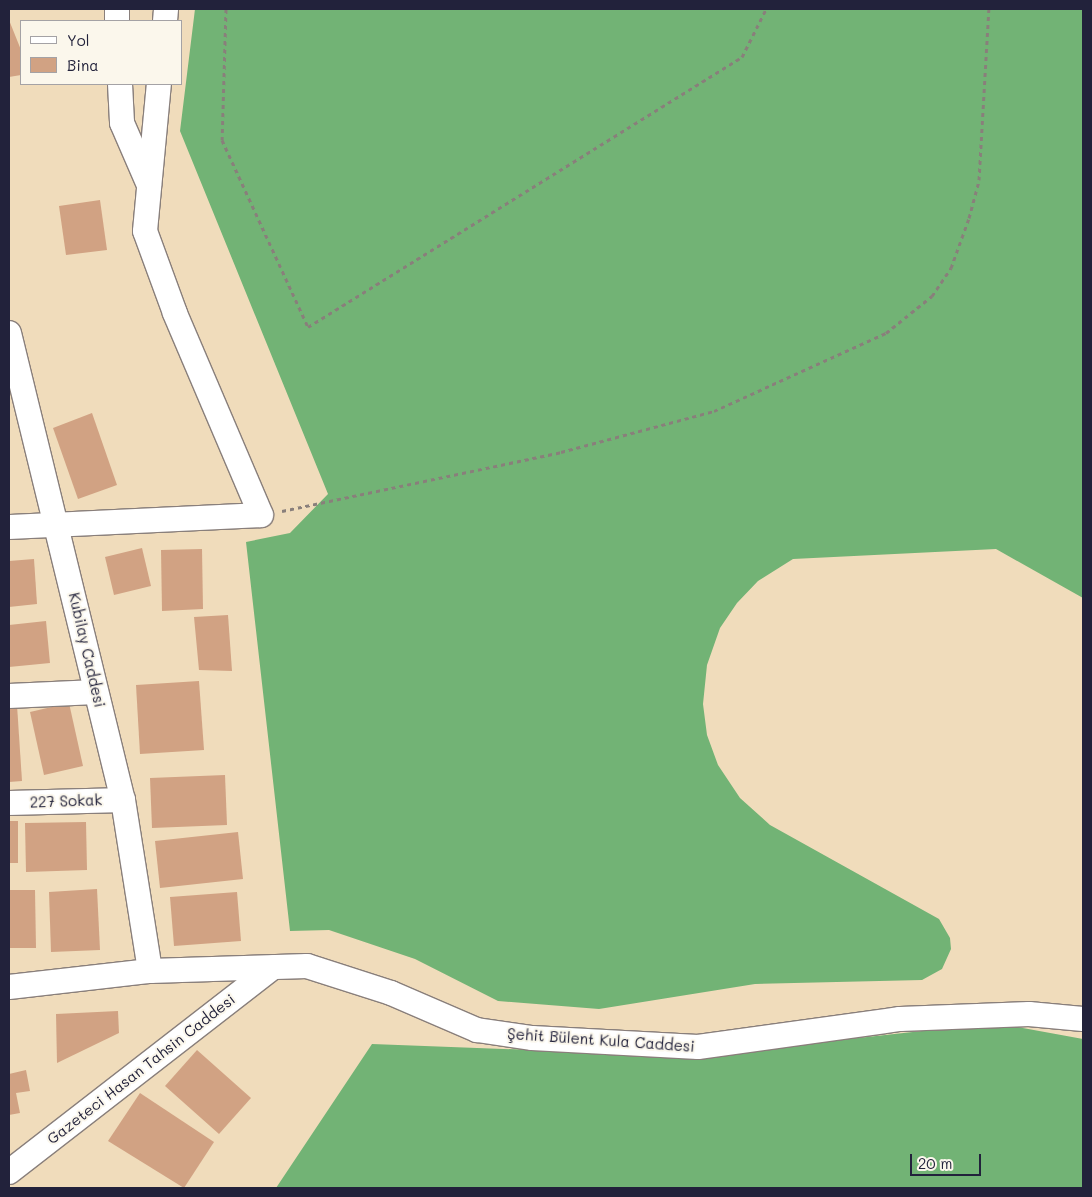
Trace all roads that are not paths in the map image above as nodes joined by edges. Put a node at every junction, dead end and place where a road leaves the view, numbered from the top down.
1 (120, 85) edge
2 (160, 85) edge
3 (150, 187) junction
4 (9, 333) edge
5 (58, 525) junction
6 (9, 527) edge
7 (96, 692) junction
8 (9, 696) edge
9 (123, 800) junction
10 (9, 803) edge
11 (273, 967) junction
12 (150, 971) junction
13 (9, 987) edge
14 (1083, 1019) edge
15 (9, 1172) edge

1 - 3 street
2 - 3 street
3 - 5 street
4 - 5 street, Kubilay Caddesi
5 - 6 street
5 - 7 street, Kubilay Caddesi
7 - 8 street
7 - 9 street, Kubilay Caddesi
9 - 10 street, 227 Sokak
9 - 12 street, Kubilay Caddesi
11 - 12 street, Şehit Bülent Kula Caddesi
11 - 14 street, Şehit Bülent Kula Caddesi
11 - 15 street, Gazeteci Hasan Tahsin Caddesi
12 - 13 street, Şehit Bülent Kula Caddesi

